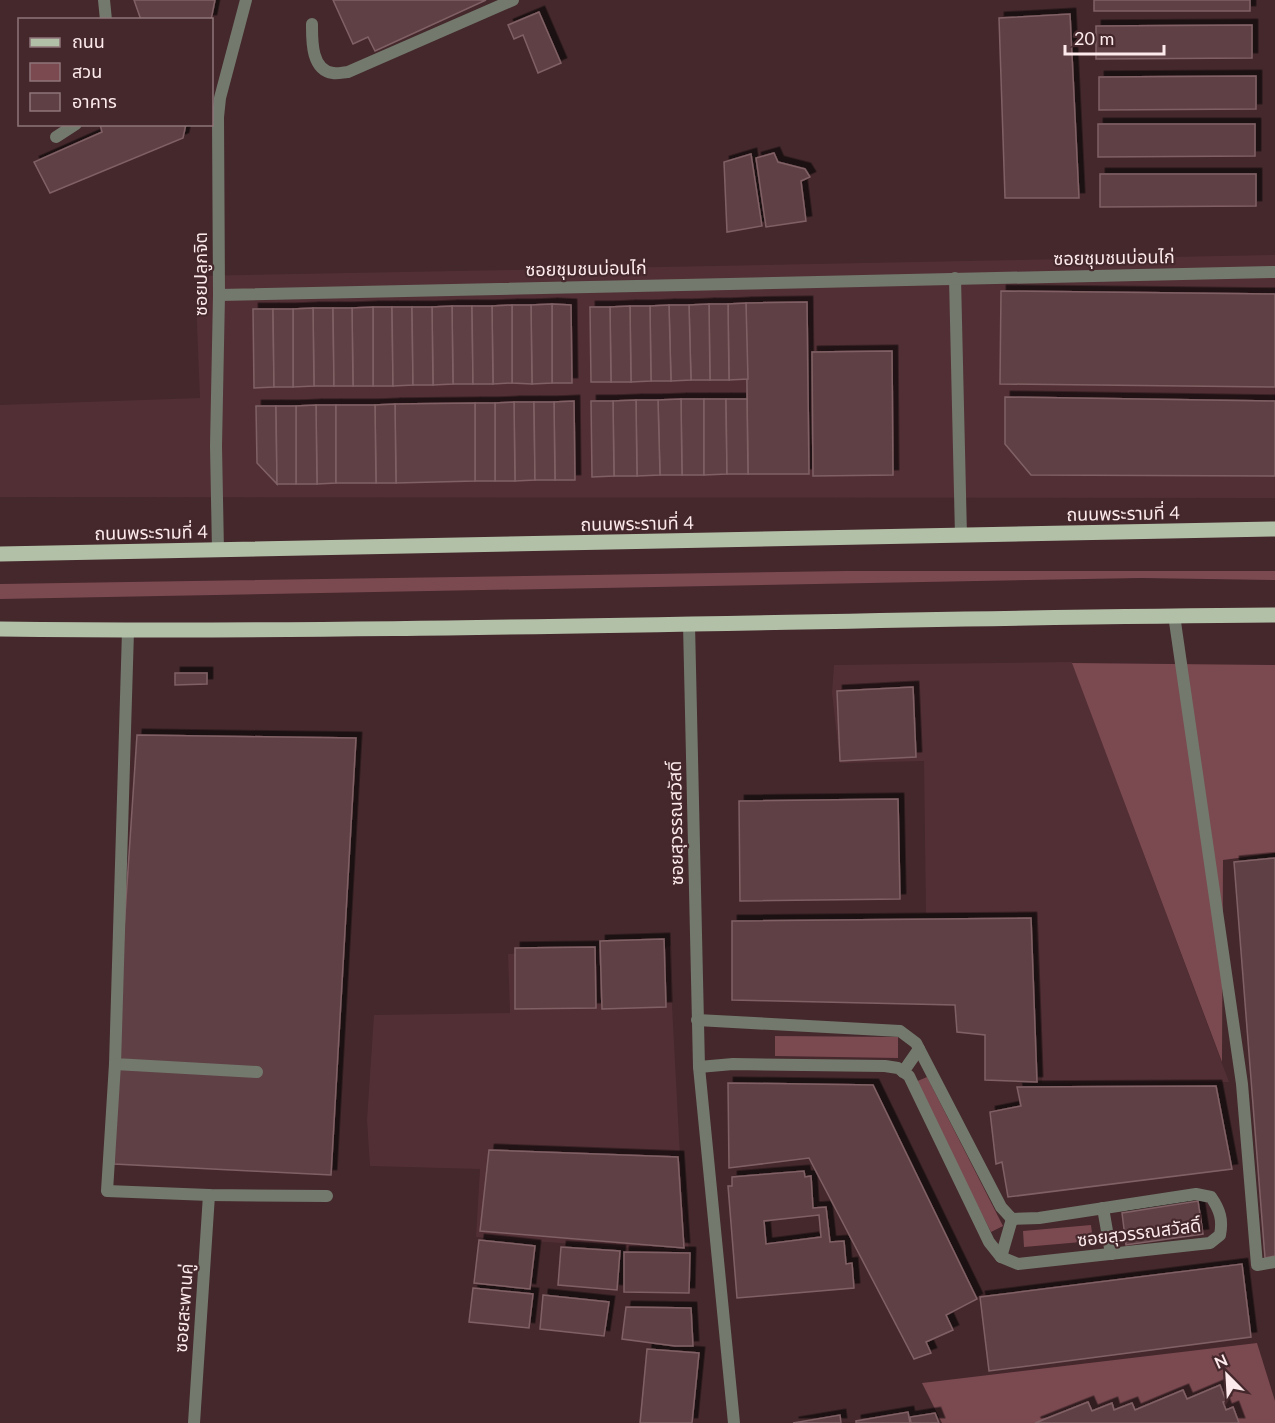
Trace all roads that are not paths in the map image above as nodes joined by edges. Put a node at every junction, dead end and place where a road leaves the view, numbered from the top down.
1 (104, 0) edge
2 (246, 0) edge
3 (513, 0) edge
4 (106, 18) edge
5 (312, 24) dead end
6 (73, 126) edge
7 (56, 137) dead end
8 (1275, 272) edge
9 (955, 278) junction
10 (219, 294) junction
11 (1275, 529) edge
12 (960, 536) junction
13 (218, 551) junction
14 (0, 554) edge
15 (1174, 615) junction
16 (1275, 615) edge
17 (689, 624) junction
18 (0, 629) edge
19 (128, 631) junction
20 (697, 1020) junction
21 (919, 1048) junction
22 (115, 1064) junction
23 (699, 1067) junction
24 (257, 1072) dead end
25 (903, 1072) junction
26 (208, 1195) junction
27 (327, 1196) dead end
28 (1103, 1208) junction
29 (1012, 1219) junction
30 (1111, 1254) junction
31 (1001, 1257) junction
32 (1275, 1262) edge
33 (194, 1423) edge
34 (734, 1423) edge

1 - 4 street
2 - 10 street, ซอยปลูกจิต
3 - 5 street
6 - 7 street
8 - 9 street, ซอยชุมชนบ่อนไก่
9 - 10 street, ซอยชุมชนบ่อนไก่
9 - 12 street
10 - 13 street, ซอยปลูกจิต
11 - 12 main road, ถนนพระรามที่ 4
12 - 13 main road, ถนนพระรามที่ 4
13 - 14 main road, ถนนพระรามที่ 4
15 - 16 main road
15 - 17 main road
15 - 32 street
17 - 19 main road
17 - 20 street, ซอยสุวรรณสวัสดิ์
18 - 19 main road
19 - 22 street
20 - 21 street
20 - 23 street, ซอยสุวรรณสวัสดิ์
21 - 25 street
21 - 29 street
22 - 24 street
22 - 26 street
23 - 25 street
23 - 34 street, ซอยสุวรรณสวัสดิ์
25 - 31 street
26 - 27 street
26 - 33 street, ซอยสะพานคู่
28 - 29 street, ซอยสุวรรณสวัสดิ์
28 - 30 street
28 - 30 street, ซอยสุวรรณสวัสดิ์
29 - 31 street
30 - 31 street, ซอยสุวรรณสวัสดิ์

